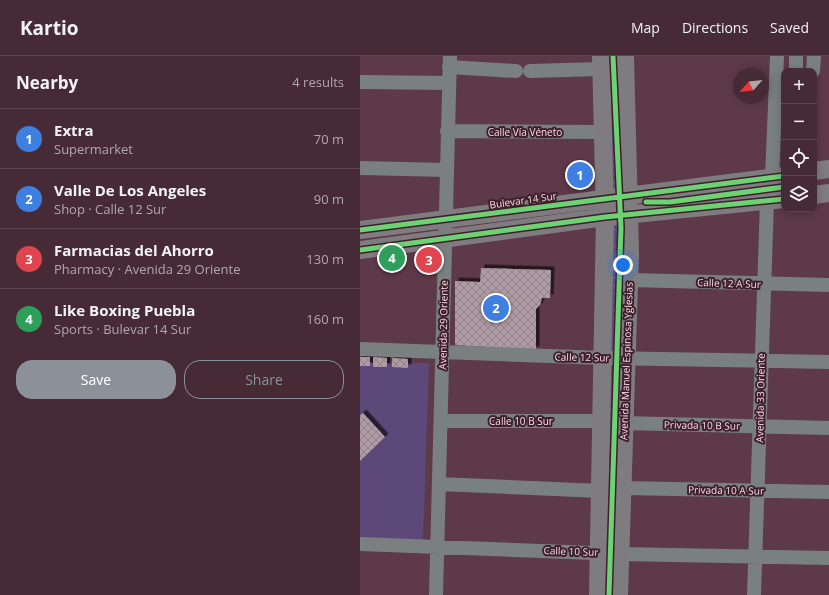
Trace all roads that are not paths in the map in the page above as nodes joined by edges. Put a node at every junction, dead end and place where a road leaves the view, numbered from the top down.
1 (625, 56) edge
2 (777, 56) edge
3 (796, 56) edge
4 (814, 56) edge
5 (449, 62) edge
6 (601, 62) edge
7 (796, 68) edge
8 (813, 68) edge
9 (360, 82) edge
10 (449, 84) junction
11 (448, 131) junction
12 (603, 132) junction
13 (360, 168) edge
14 (829, 169) edge
15 (447, 170) junction
16 (817, 171) edge
17 (778, 177) edge
18 (745, 181) junction
19 (829, 193) edge
20 (628, 194) junction
21 (817, 195) edge
22 (605, 198) junction
23 (775, 200) edge
24 (748, 203) junction
25 (629, 214) junction
26 (605, 217) junction
27 (445, 219) junction
28 (360, 230) edge
29 (444, 239) junction
30 (360, 250) edge
31 (629, 280) junction
32 (763, 284) junction
33 (829, 285) edge
34 (360, 349) edge
35 (443, 352) junction
36 (626, 357) junction
37 (603, 358) junction
38 (760, 361) junction
39 (829, 362) edge
40 (441, 421) junction
41 (602, 421) junction
42 (623, 423) junction
43 (760, 427) junction
44 (829, 428) edge
45 (439, 484) junction
46 (622, 488) junction
47 (758, 490) junction
48 (601, 491) junction
49 (829, 492) edge
50 (360, 544) edge
51 (438, 546) junction
52 (600, 552) junction
53 (620, 554) junction
54 (755, 556) junction
55 (829, 558) edge
56 (436, 595) edge
57 (598, 595) edge
58 (619, 595) edge
59 (754, 595) edge

1 - 20 main road, Avenida Manuel Espinosa Yglesias
2 - 17 street
3 - 7 street
4 - 8 street
5 - 6 street
5 - 10 street, Avenida 29 Oriente
6 - 12 main road
9 - 10 street
10 - 11 street, Avenida 29 Oriente
11 - 12 street, Calle Vía Véneto
11 - 15 street, Avenida 29 Oriente
12 - 22 main road
13 - 15 street
14 - 16 main road
15 - 27 street, Avenida 29 Oriente
17 - 18 main road, Bulevar 14 Sur
18 - 20 main road, Bulevar 14 Sur
18 - 24 main road
19 - 21 main road
20 - 22 main road, Bulevar 14 Sur
20 - 25 main road, Avenida Manuel Espinosa Yglesias
22 - 26 main road
22 - 27 main road, Bulevar 14 Sur
23 - 24 main road
23 - 32 street, Avenida 33 Oriente
24 - 25 main road
25 - 26 main road
25 - 31 main road, Avenida Manuel Espinosa Yglesias
26 - 29 main road
26 - 37 main road
27 - 28 main road, Bulevar 14 Sur
27 - 29 street, Avenida 29 Oriente
29 - 30 main road
29 - 35 street, Avenida 29 Oriente
31 - 32 street, Calle 12 A Sur
31 - 36 main road, Avenida Manuel Espinosa Yglesias
32 - 33 street, Calle 12 A Sur
32 - 38 street, Avenida 33 Oriente
34 - 35 street, Calle 12 Sur
35 - 37 street, Calle 12 Sur
35 - 40 street, Avenida 29 Oriente
36 - 37 street, Calle 12 Sur
36 - 38 street, Calle 12 Sur
36 - 42 main road, Avenida Manuel Espinosa Yglesias
37 - 41 main road
38 - 39 street, Calle 12 Sur
38 - 43 street, Avenida 33 Oriente
40 - 41 street, Calle 10 B Sur
40 - 45 street, Avenida 29 Oriente
41 - 48 main road
42 - 43 street, Privada 10 B Sur
42 - 46 main road, Avenida Manuel Espinosa Yglesias
43 - 44 street, Privada 10 B Sur
43 - 47 street, Avenida 33 Oriente
45 - 48 street
45 - 51 street, Avenida 29 Oriente
46 - 47 street, Privada 10 A Sur
46 - 53 main road, Avenida Manuel Espinosa Yglesias
47 - 49 street, Privada 10 A Sur
47 - 54 street, Avenida 33 Oriente
48 - 52 main road
50 - 51 street, Calle 10 Sur
51 - 52 street, Calle 10 Sur
51 - 56 street, Avenida 29 Oriente
52 - 53 street, Calle 10 Sur
52 - 57 main road
53 - 54 street, Calle 10 Sur
53 - 58 main road, Avenida Manuel Espinosa Yglesias
54 - 55 street, Calle 10 Sur
54 - 59 street, Avenida 33 Oriente

